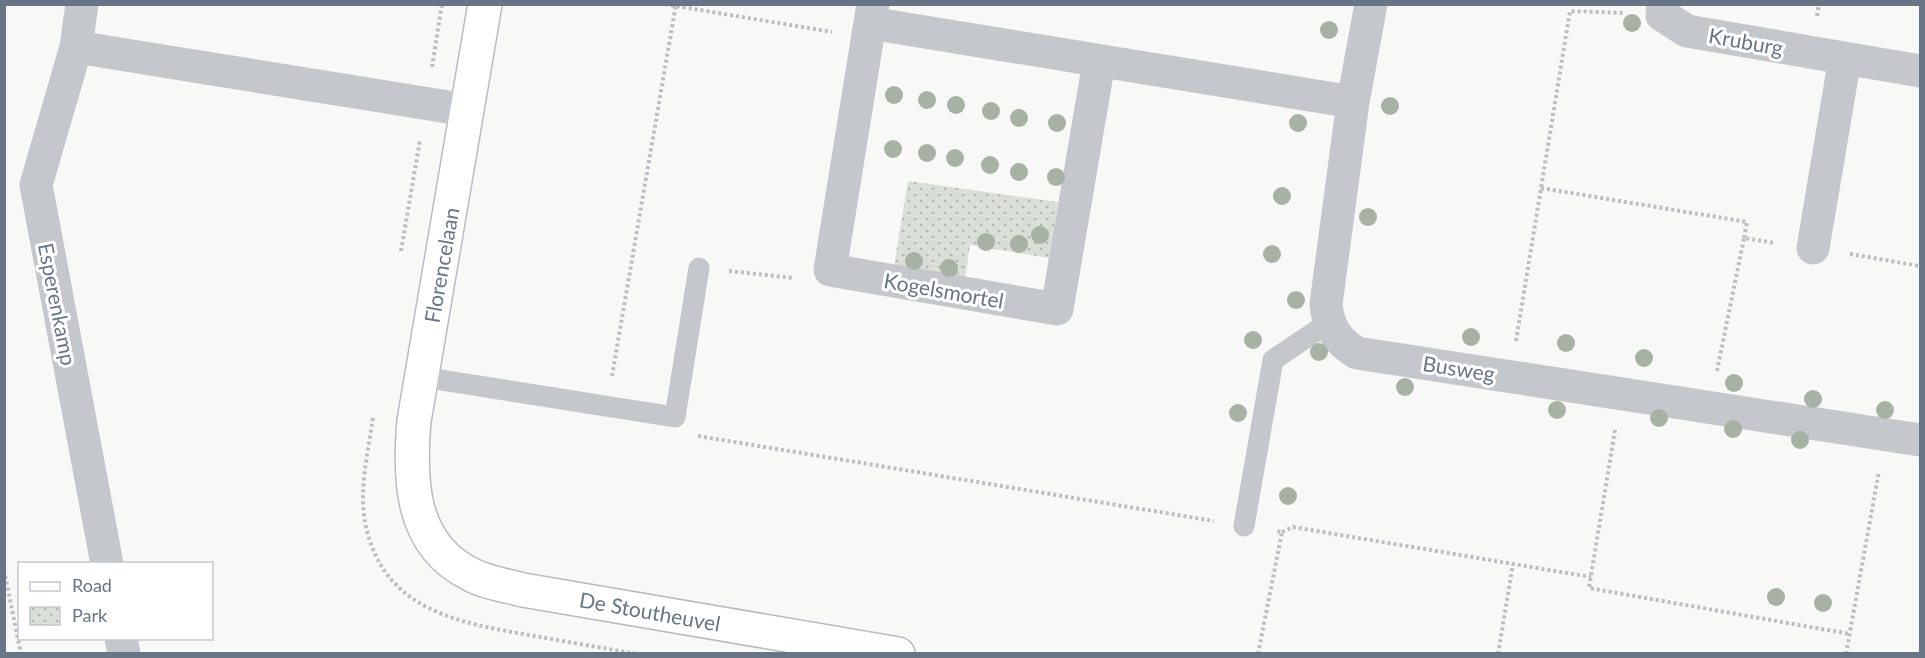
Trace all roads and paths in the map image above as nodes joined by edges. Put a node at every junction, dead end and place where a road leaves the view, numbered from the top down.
1 (82, 4) edge
2 (485, 4) edge
3 (665, 4) edge
4 (1371, 4) edge
5 (676, 5) edge
6 (1662, 10) edge
7 (871, 22) edge
8 (76, 47) junction
9 (1845, 58) junction
10 (1099, 62) junction
11 (1920, 71) edge
12 (1353, 102) junction
13 (467, 110) junction
14 (1541, 188) junction
15 (1744, 238) junction
16 (1814, 248) junction
17 (1920, 266) edge
18 (699, 268) joint
19 (830, 270) junction
20 (1328, 323) junction
21 (1510, 376) junction
22 (422, 377) junction
23 (1621, 394) junction
24 (607, 406) junction
25 (1710, 407) junction
26 (675, 417) junction
27 (1885, 435) junction
28 (1920, 440) edge
29 (424, 526) joint
30 (1244, 526) junction
31 (1282, 532) junction
32 (107, 562) edge
33 (1513, 564) junction
34 (4, 570) edge
35 (1591, 577) junction
36 (1850, 634) junction
37 (18, 639) edge
38 (837, 648) edge
39 (898, 654) edge
40 (1258, 654) edge
41 (1498, 654) edge
42 (1846, 654) edge

1 - 8 street, Esperenkamp
2 - 13 street, Florencelaan
3 - 5 path
4 - 12 street
5 - 7 path
5 - 24 path
6 - 9 street, Kruburg
6 - 14 path
7 - 10 street
7 - 19 street
8 - 13 street
8 - 32 street, Esperenkamp
9 - 11 street, Kruburg
9 - 16 street
10 - 12 street
10 - 19 street, Kogelsmortel
12 - 20 street
13 - 22 street, Florencelaan
14 - 15 path
14 - 21 path
15 - 16 path
15 - 25 path
16 - 17 path
18 - 19 path
18 - 26 lane
20 - 21 street, Busweg
20 - 30 lane
21 - 23 street, Busweg
22 - 24 lane
22 - 29 street, Florencelaan
23 - 25 street, Busweg
23 - 35 path
24 - 26 lane
25 - 27 street, Busweg
26 - 30 path
27 - 28 street, Busweg
27 - 36 path
29 - 38 street, De Stoutheuvel
30 - 31 path
31 - 33 path
31 - 40 path
33 - 35 path
33 - 41 path
34 - 37 path
35 - 36 path
36 - 42 path
38 - 39 street, De Stoutheuvel

